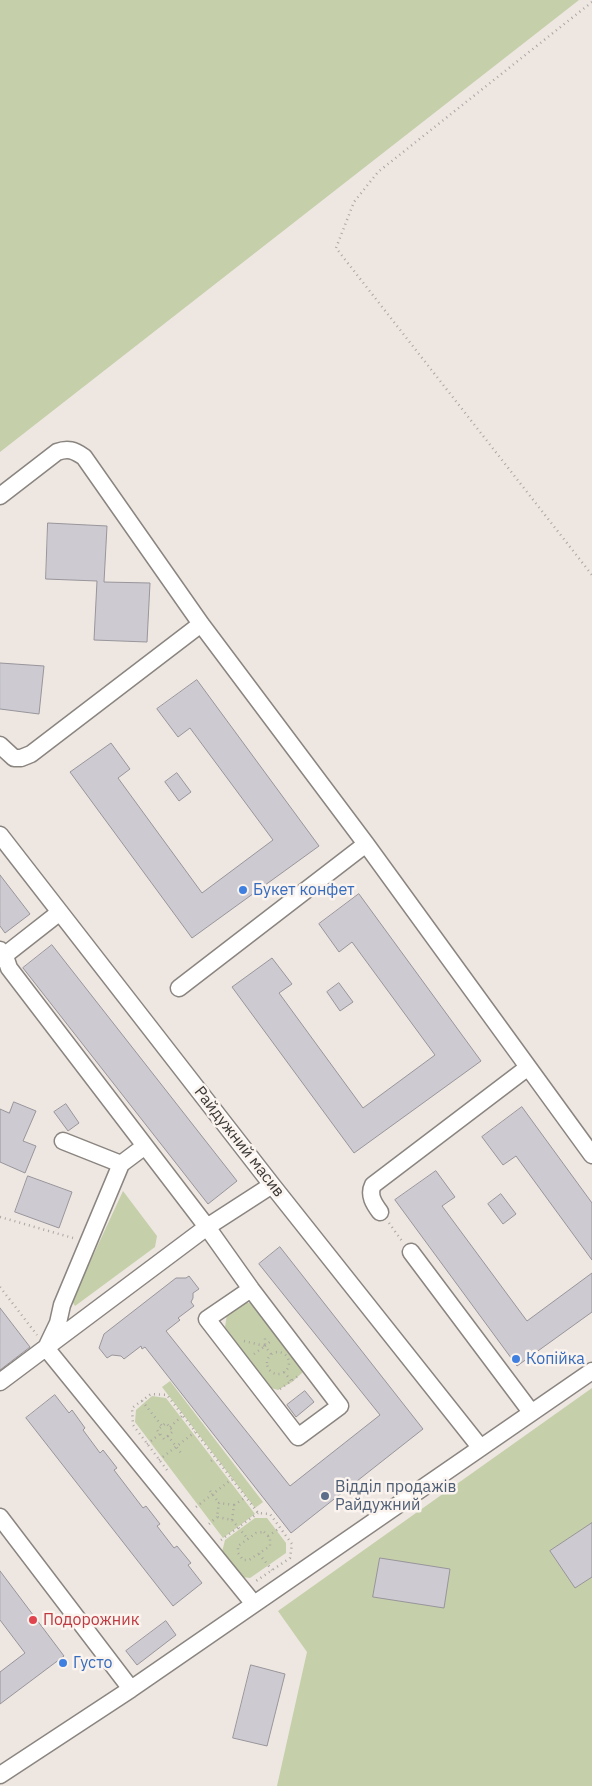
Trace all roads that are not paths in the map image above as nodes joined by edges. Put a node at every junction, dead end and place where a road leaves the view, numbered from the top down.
1 (0, 496) edge
2 (202, 624) junction
3 (0, 745) edge
4 (0, 835) edge
5 (366, 844) junction
6 (60, 912) junction
7 (2, 955) edge
8 (179, 988) dead end
9 (527, 1068) junction
10 (63, 1140) dead end
11 (145, 1146) junction
12 (592, 1155) edge
13 (121, 1164) junction
14 (272, 1185) junction
15 (380, 1212) road end
16 (207, 1227) junction
17 (411, 1252) road end
18 (251, 1289) junction
19 (46, 1348) junction
20 (592, 1371) edge
21 (0, 1382) edge
22 (531, 1412) junction
23 (480, 1447) junction
24 (0, 1517) edge
25 (254, 1604) junction
26 (131, 1689) junction
27 (0, 1775) edge

1 - 2 street
2 - 3 street
2 - 5 street
4 - 6 street, Райдужний масив
5 - 8 street
5 - 9 street
6 - 7 street
6 - 14 street, Райдужний масив
7 - 11 street
9 - 12 street
9 - 15 street
10 - 13 street
11 - 13 street
11 - 16 street
13 - 19 street
14 - 16 street
14 - 23 street, Райдужний масив
16 - 18 street
16 - 19 street
17 - 22 street
18 - 18 street
19 - 21 street
19 - 25 street
20 - 22 street
22 - 23 street
23 - 25 street
24 - 26 street
25 - 26 street
26 - 27 street

